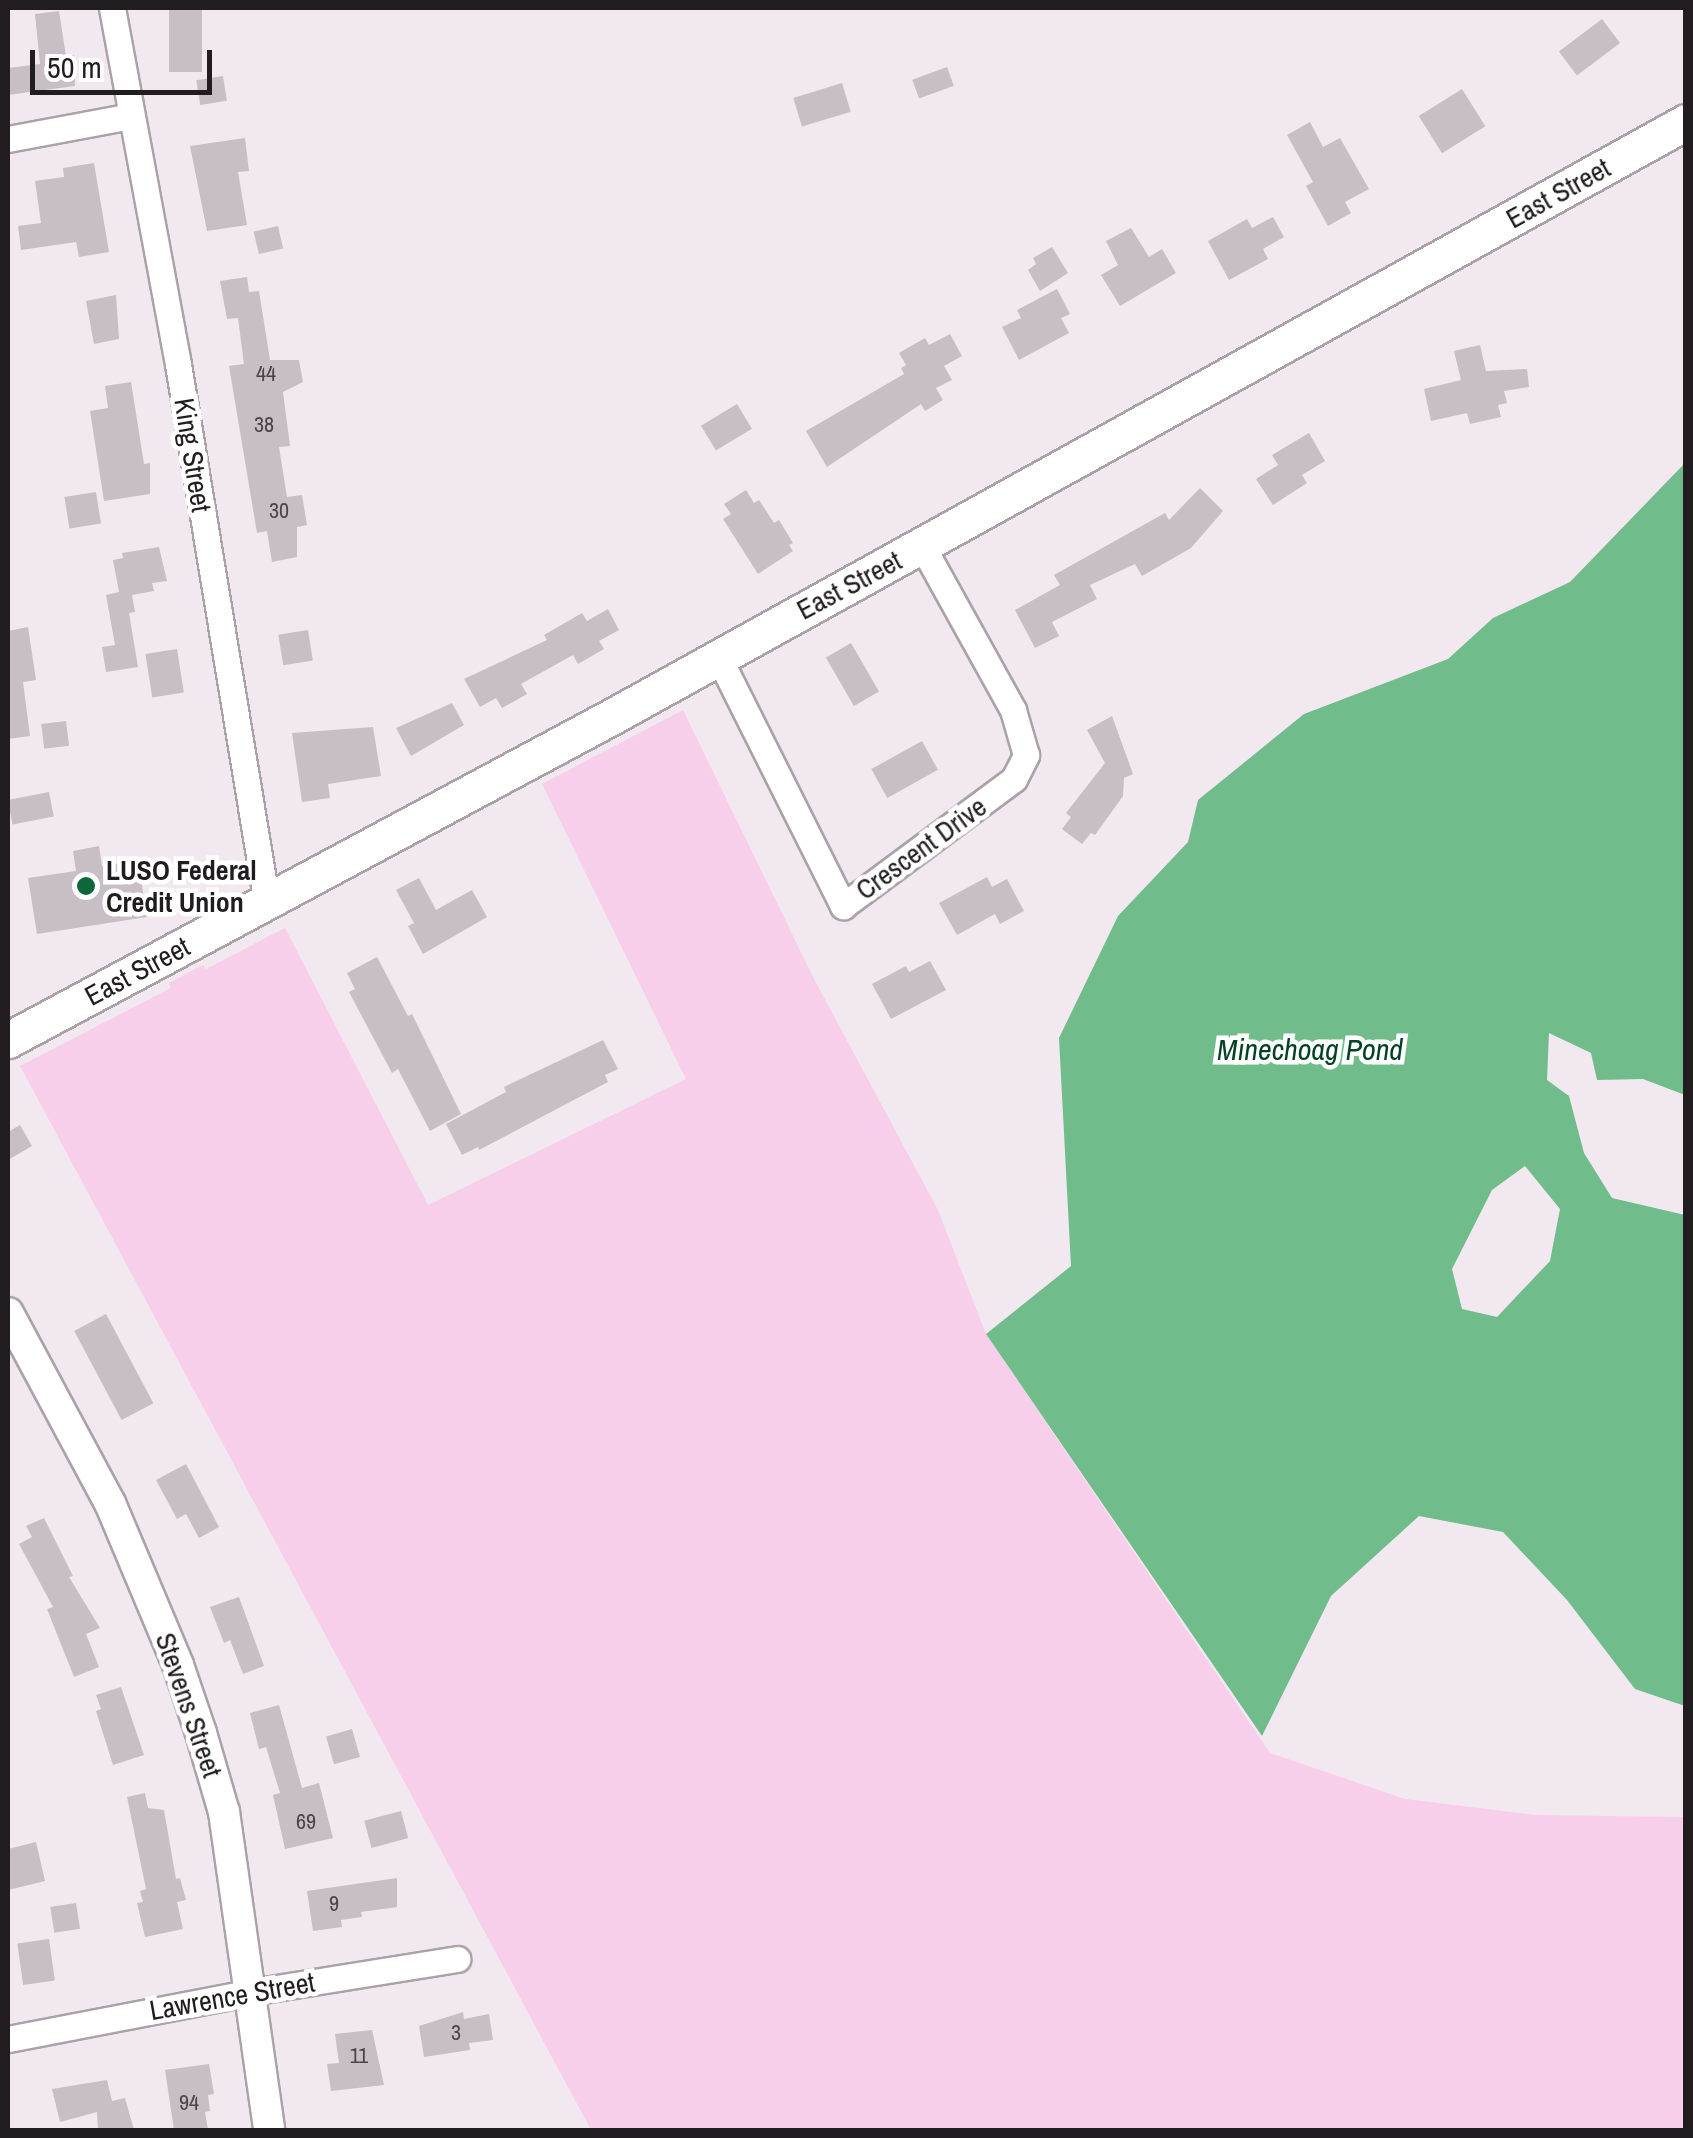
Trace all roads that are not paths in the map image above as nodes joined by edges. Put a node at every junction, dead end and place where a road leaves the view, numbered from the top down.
1 (112, 8) edge
2 (131, 116) junction
3 (1686, 122) edge
4 (8, 138) edge
5 (922, 546) junction
6 (718, 656) junction
7 (267, 904) junction
8 (8, 1034) edge
9 (8, 1312) edge
10 (456, 1959) dead end
11 (251, 1992) junction
12 (8, 2039) edge
13 (268, 2130) edge

1 - 2 street, King Street
2 - 4 street
2 - 7 street, King Street
3 - 5 main road, East Street
5 - 6 main road, East Street
5 - 6 street, Crescent Drive
6 - 7 main road, East Street
7 - 8 main road, East Street
9 - 11 street, Stevens Street
10 - 11 street, Lawrence Street
11 - 12 street, Lawrence Street
11 - 13 street, Stevens Street

